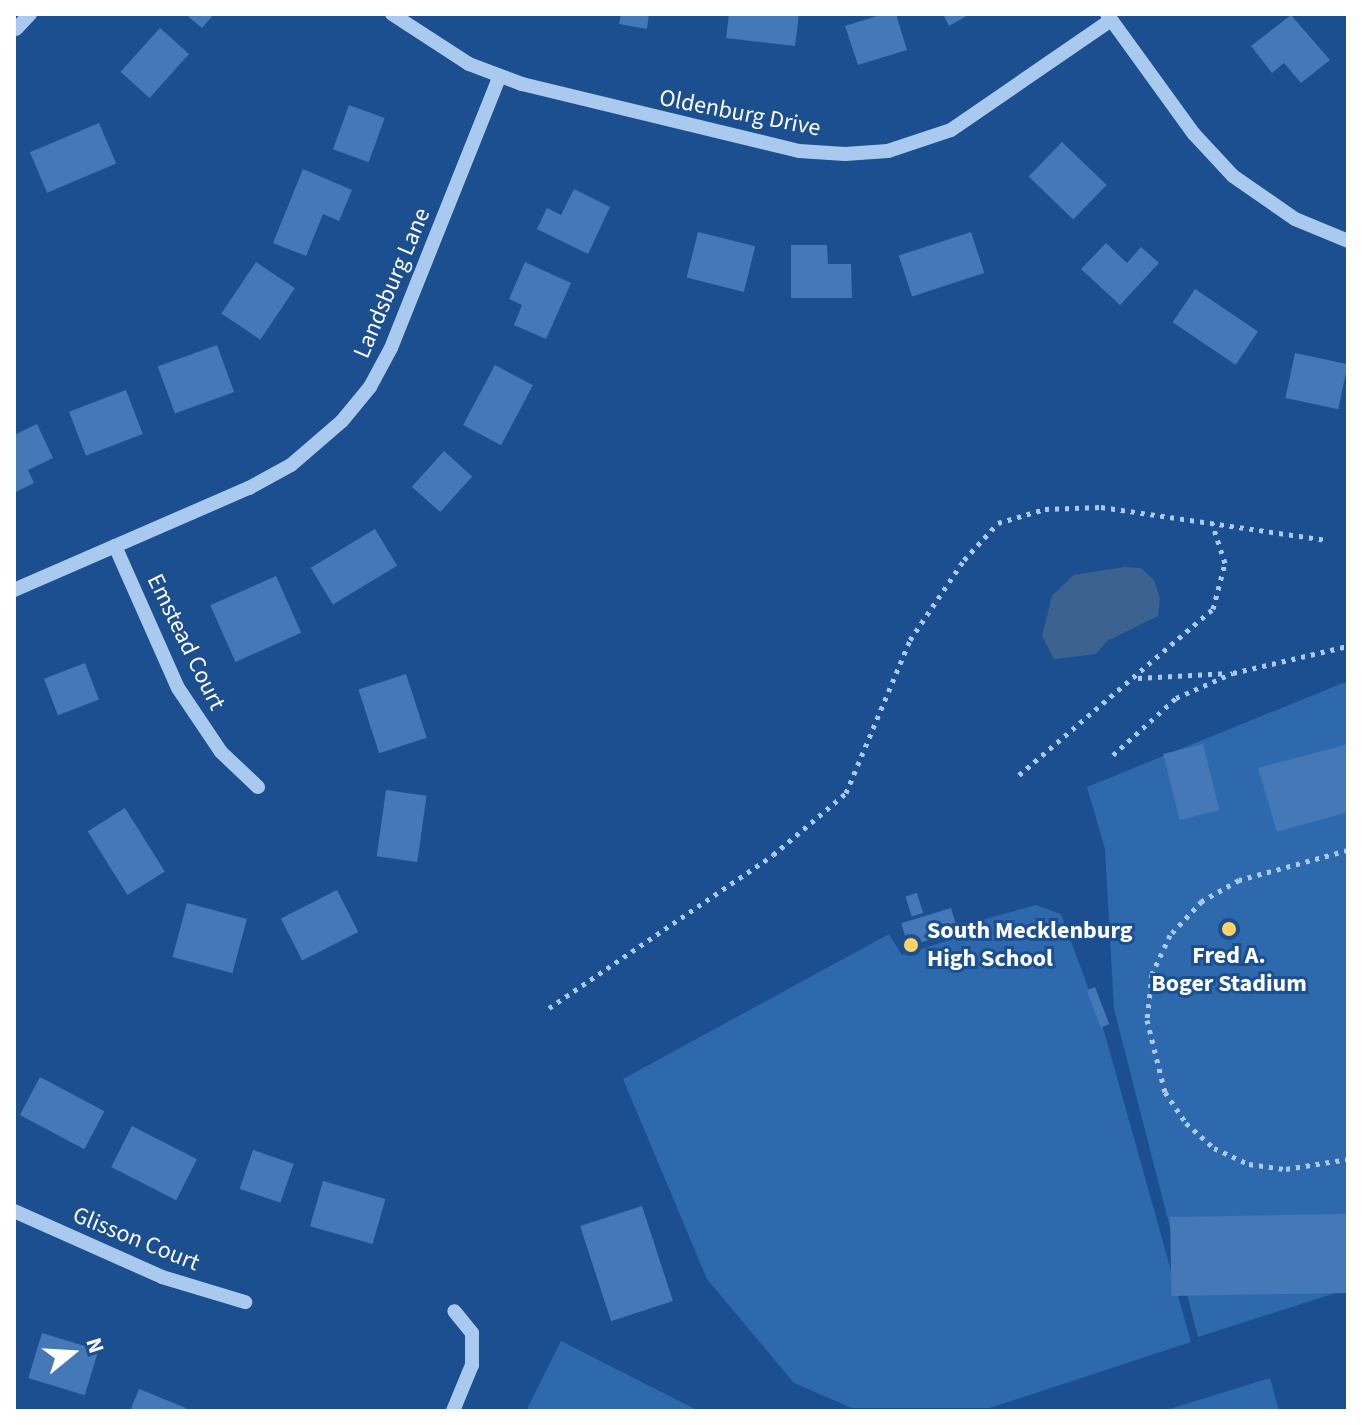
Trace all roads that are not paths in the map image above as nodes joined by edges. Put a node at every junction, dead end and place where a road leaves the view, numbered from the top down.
1 (30, 14) edge
2 (392, 14) edge
3 (1109, 17) edge
4 (16, 29) dead end
5 (500, 76) junction
6 (1348, 241) edge
7 (115, 546) junction
8 (14, 590) edge
9 (258, 787) dead end
10 (14, 1211) edge
11 (245, 1302) dead end
12 (454, 1311) dead end
13 (453, 1411) edge

1 - 4 street
2 - 5 street, Oldenburg Drive
3 - 5 street, Oldenburg Drive
3 - 6 street
5 - 7 street, Landsburg Lane
7 - 8 street, Landsburg Lane
7 - 9 street, Emstead Court
10 - 11 street, Glisson Court
12 - 13 street

